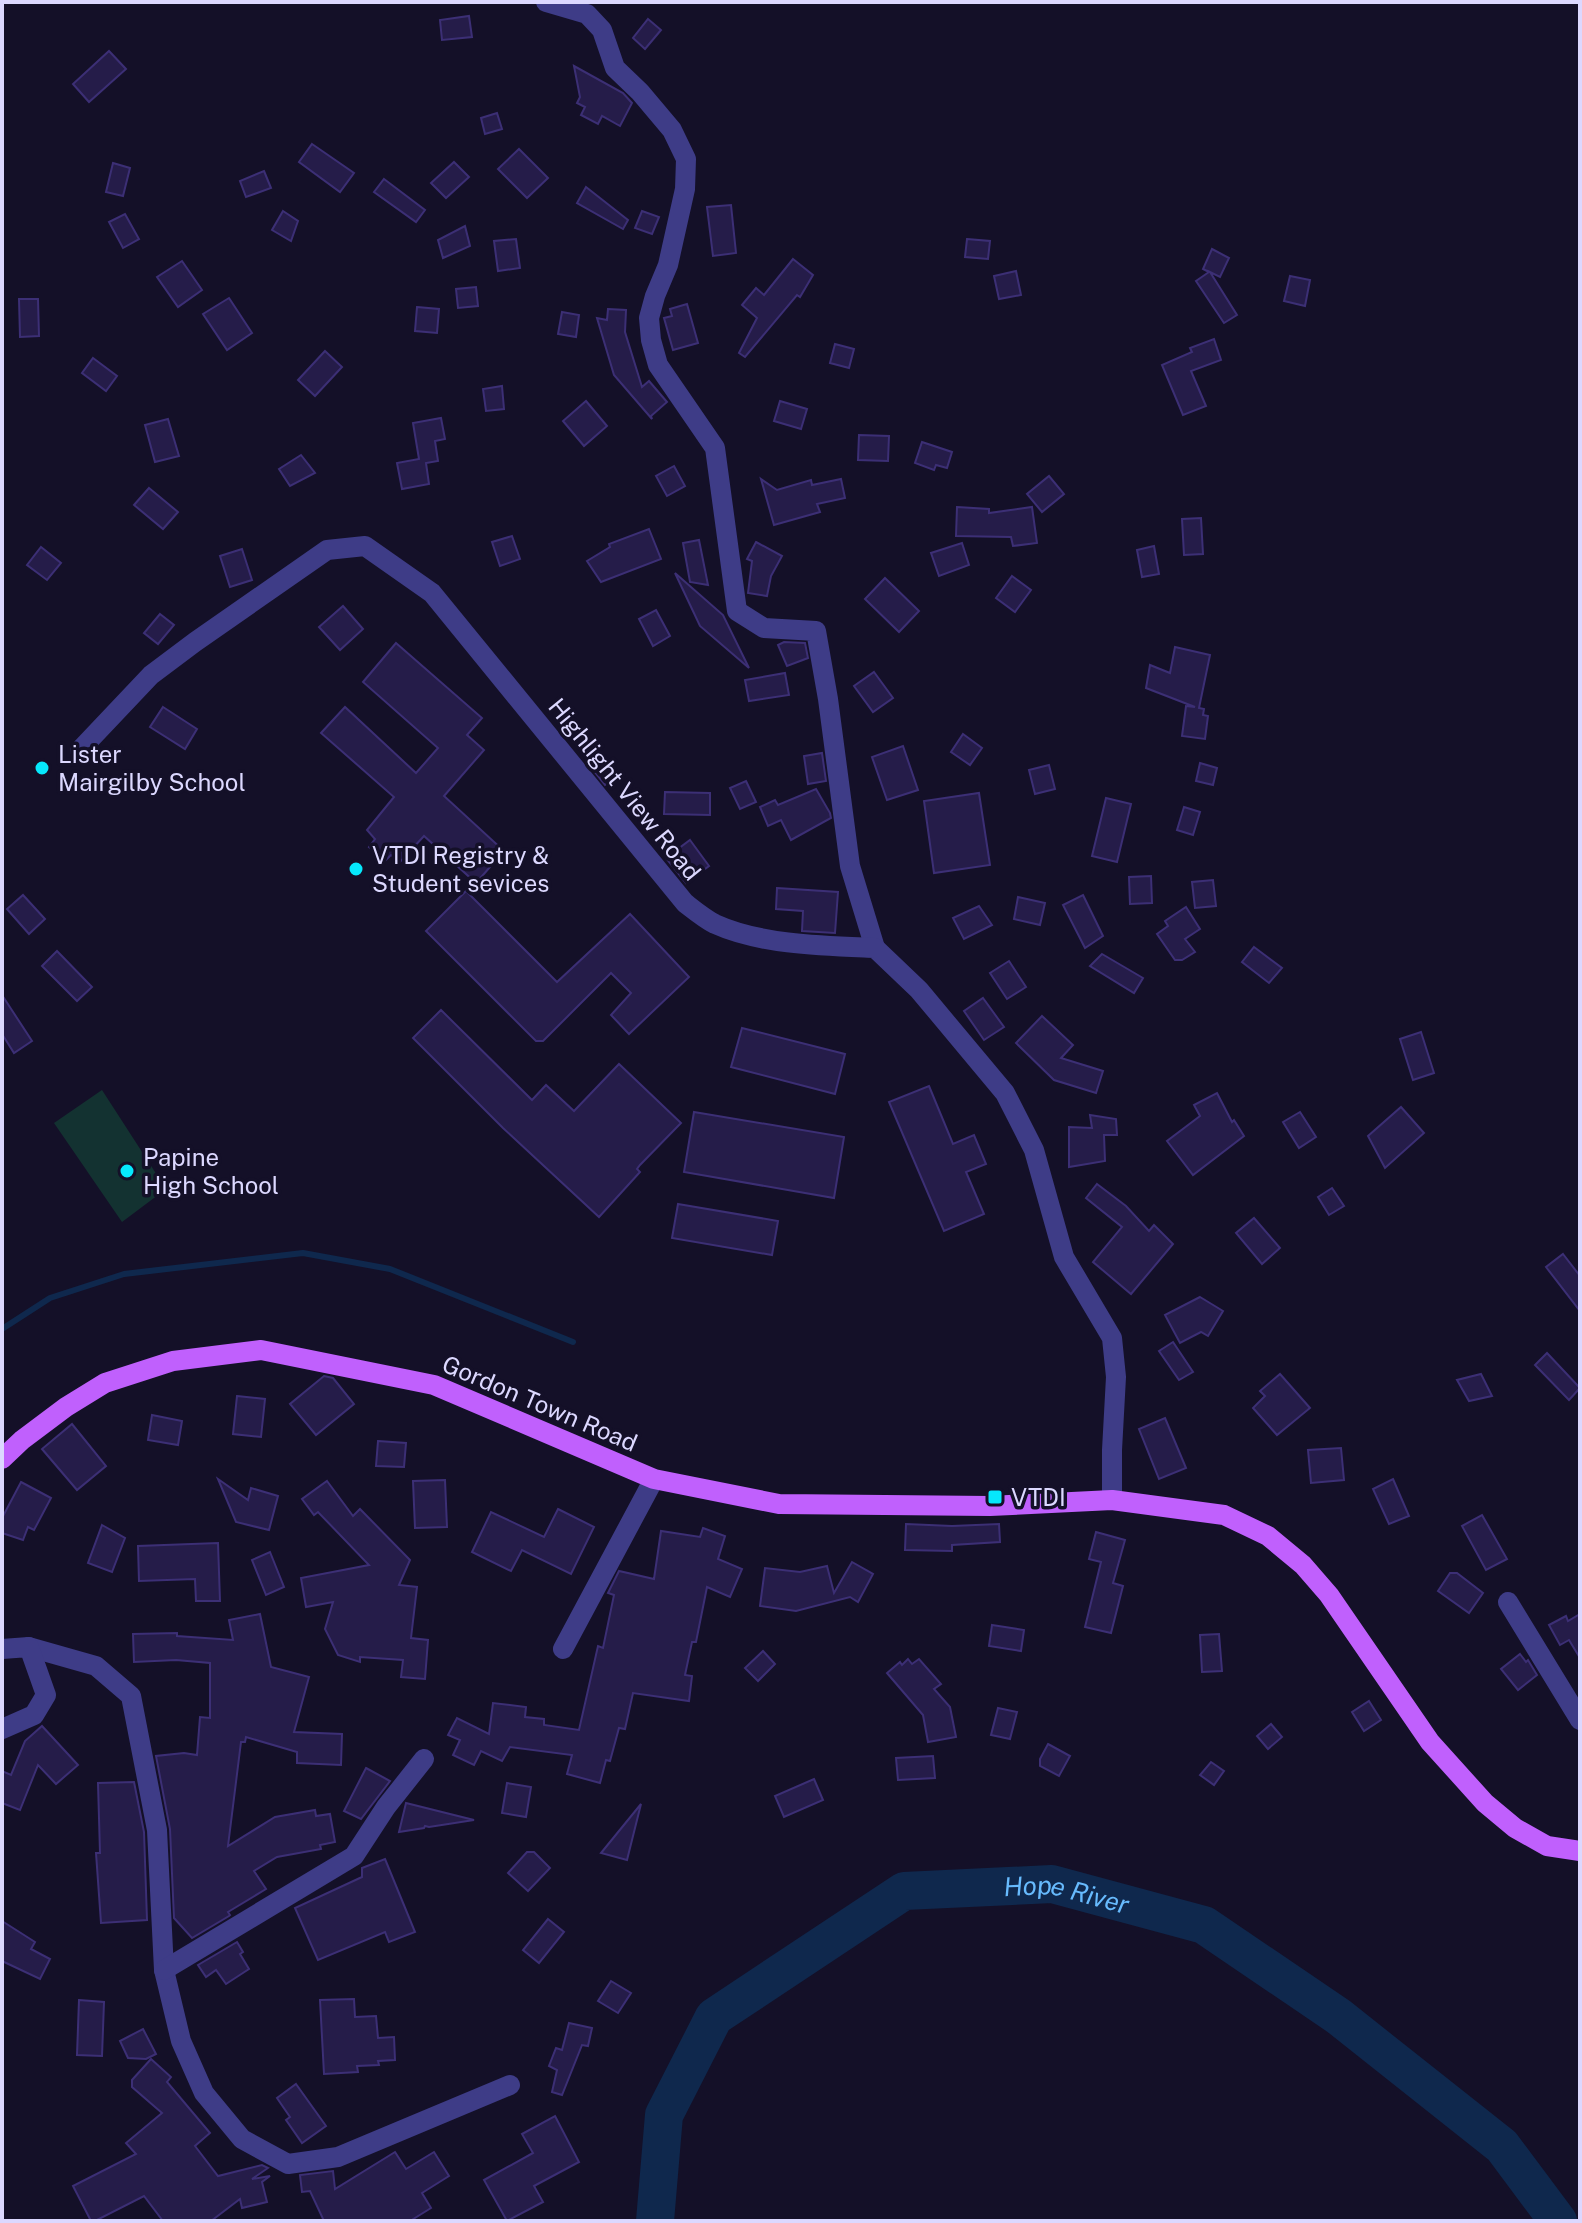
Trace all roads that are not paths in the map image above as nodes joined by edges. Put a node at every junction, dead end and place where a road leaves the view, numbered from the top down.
1 (546, 2) edge
2 (80, 750) dead end
3 (875, 948) junction
4 (2, 1459) edge
5 (654, 1479) junction
6 (1112, 1500) junction
7 (1508, 1602) dead end
8 (29, 1647) junction
9 (2, 1649) edge
10 (563, 1649) dead end
11 (1580, 1720) edge
12 (2, 1729) edge
13 (424, 1759) dead end
14 (1580, 1851) edge
15 (164, 1970) junction
16 (510, 2085) dead end

1 - 3 street
2 - 3 street, Highlight View Road
3 - 6 street
4 - 5 main road, Gordon Town Road
5 - 6 main road, Gordon Town Road
5 - 10 street
6 - 14 main road, Gordon Town Road
7 - 11 street
8 - 9 street
8 - 12 street
8 - 15 street
13 - 15 street
15 - 16 street

